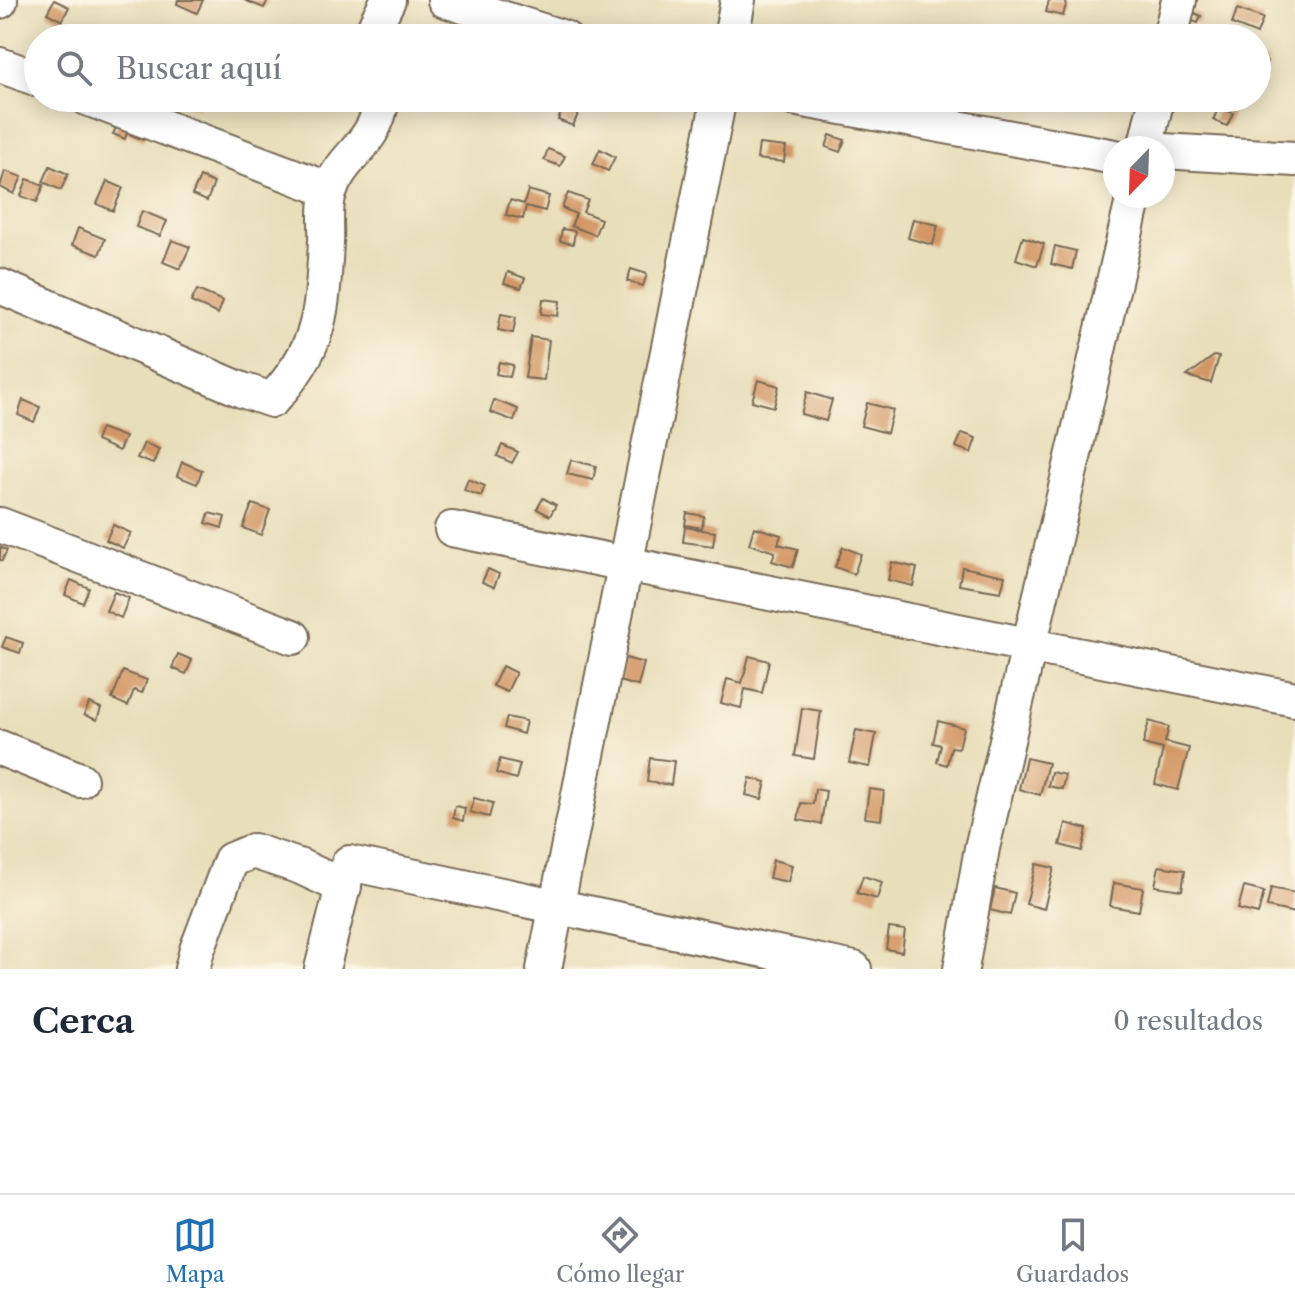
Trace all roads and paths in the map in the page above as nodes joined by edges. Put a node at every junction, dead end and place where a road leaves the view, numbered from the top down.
1 (388, 0) edge
2 (445, 0) edge
3 (738, 0) edge
4 (1179, 0) edge
5 (376, 24) edge
6 (520, 24) edge
7 (734, 24) edge
8 (1173, 24) edge
9 (0, 65) edge
10 (24, 74) edge
11 (124, 112) edge
12 (380, 112) edge
13 (716, 112) edge
14 (869, 112) edge
15 (1154, 112) edge
16 (1148, 136) edge
17 (1175, 152) edge
18 (1103, 155) edge
19 (1295, 159) edge
20 (330, 190) junction
21 (1131, 208) edge
22 (0, 286) edge
23 (0, 525) edge
24 (452, 529) dead end
25 (626, 565) junction
26 (293, 637) dead end
27 (1029, 645) junction
28 (1295, 699) edge
29 (0, 748) edge
30 (80, 780) dead end
31 (344, 887) junction
32 (558, 907) junction
33 (756, 959) edge
34 (192, 969) edge
35 (322, 969) edge
36 (544, 969) edge
37 (854, 969) edge
38 (961, 969) edge

1 - 5 street
2 - 6 street
3 - 7 street
4 - 8 street
9 - 10 street
11 - 20 street
12 - 20 street
13 - 25 street
14 - 18 street
15 - 16 street
17 - 19 street
20 - 22 street
21 - 27 street
23 - 26 street
24 - 25 street
25 - 27 street
25 - 32 street
27 - 28 street
27 - 38 street
29 - 30 street
31 - 32 street
31 - 34 street
31 - 35 street
32 - 33 street
32 - 36 street
33 - 37 street

